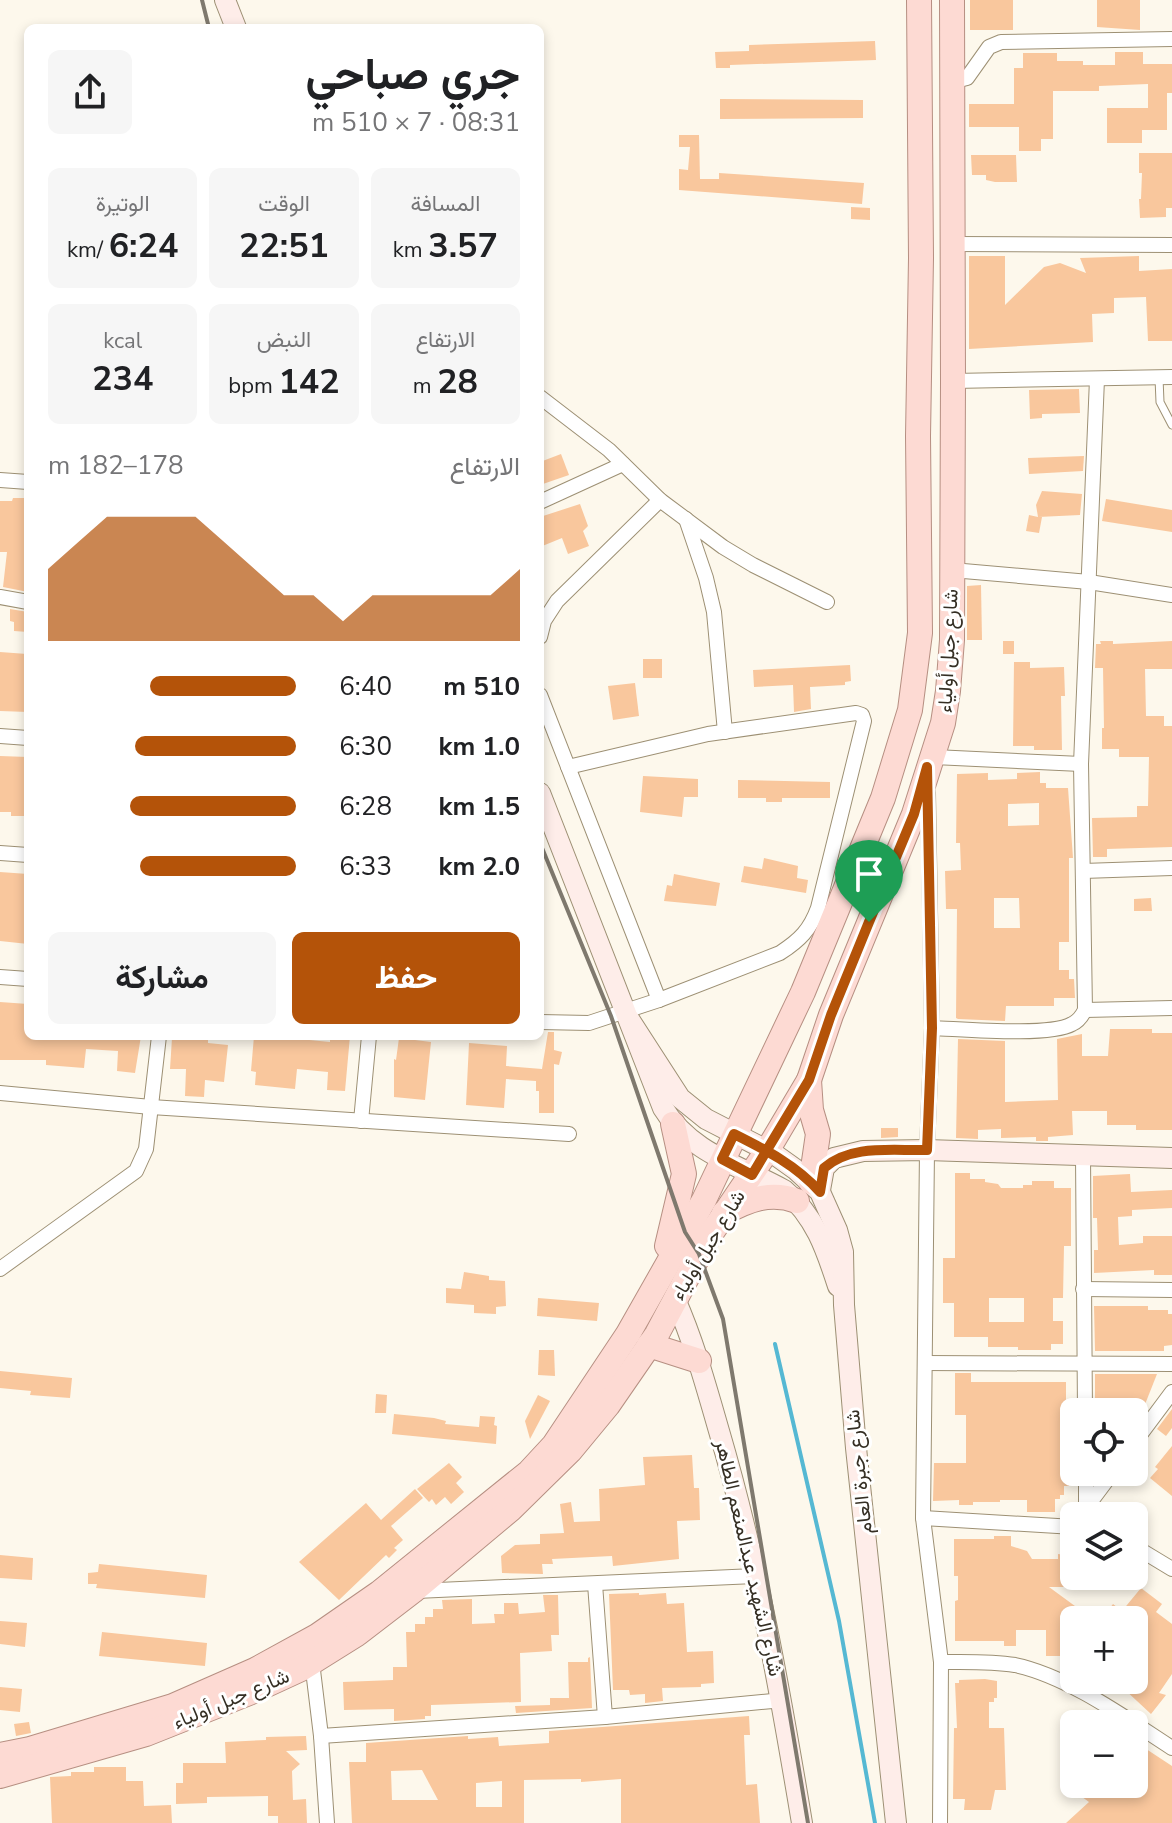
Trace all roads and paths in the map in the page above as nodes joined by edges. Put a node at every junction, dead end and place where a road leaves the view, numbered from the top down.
1 (225, 0) edge
2 (919, 0) edge
3 (952, 0) edge
4 (234, 24) edge
5 (1172, 39) edge
6 (951, 82) junction
7 (952, 244) junction
8 (1172, 245) edge
9 (1165, 378) edge
10 (1097, 379) junction
11 (953, 381) junction
12 (544, 400) edge
13 (1172, 425) edge
14 (623, 464) junction
15 (0, 480) edge
16 (24, 482) edge
17 (544, 500) edge
18 (660, 500) junction
19 (686, 519) junction
20 (952, 570) junction
21 (1089, 582) junction
22 (1172, 595) edge
23 (0, 597) edge
24 (24, 601) edge
25 (827, 602) dead end
26 (544, 621) edge
27 (544, 705) edge
28 (725, 732) junction
29 (0, 736) edge
30 (24, 738) edge
31 (930, 762) junction
32 (1081, 764) junction
33 (568, 767) junction
34 (544, 803) edge
35 (0, 853) edge
36 (24, 855) edge
37 (1172, 868) edge
38 (1083, 871) junction
39 (0, 977) edge
40 (24, 979) edge
41 (659, 1000) junction
42 (1172, 1008) edge
43 (1085, 1010) junction
44 (628, 1016) junction
45 (544, 1022) edge
46 (932, 1028) junction
47 (159, 1040) edge
48 (369, 1040) edge
49 (809, 1080) junction
50 (0, 1093) edge
51 (151, 1107) junction
52 (361, 1121) junction
53 (673, 1124) junction
54 (569, 1134) dead end
55 (734, 1134) junction
56 (927, 1150) junction
57 (767, 1151) junction
58 (1083, 1156) junction
59 (1172, 1158) edge
60 (722, 1159) junction
61 (752, 1175) junction
62 (809, 1192) junction
63 (722, 1214) junction
64 (0, 1269) edge
65 (1083, 1289) junction
66 (1172, 1290) edge
67 (675, 1299) junction
68 (646, 1300) junction
69 (649, 1345) junction
70 (699, 1361) junction
71 (925, 1363) junction
72 (1084, 1363) junction
73 (1172, 1364) edge
74 (1172, 1392) edge
75 (1085, 1398) edge
76 (1148, 1424) edge
77 (923, 1518) junction
78 (1060, 1526) edge
79 (1148, 1554) edge
80 (1172, 1569) edge
81 (755, 1576) junction
82 (595, 1584) junction
83 (413, 1591) junction
84 (312, 1662) junction
85 (941, 1662) junction
86 (783, 1700) junction
87 (605, 1717) junction
88 (321, 1736) junction
89 (1172, 1748) edge
90 (0, 1755) edge
91 (0, 1776) edge
92 (327, 1823) edge
93 (802, 1823) edge
94 (896, 1823) edge
95 (940, 1823) edge

1 - 4 street
2 - 55 main road, شارع جبل أولياء
3 - 6 main road, شارع جبل أولياء
5 - 6 street
6 - 7 main road, شارع جبل أولياء
7 - 8 street
7 - 11 main road, شارع جبل أولياء
9 - 10 street
9 - 13 lane
10 - 11 street
10 - 21 street
11 - 20 main road, شارع جبل أولياء
12 - 14 street
14 - 17 street
14 - 18 street
15 - 16 street
18 - 19 street
18 - 26 street
19 - 25 street
19 - 28 street
20 - 21 street
20 - 31 main road, شارع جبل أولياء
21 - 22 street
21 - 32 street
23 - 24 street
27 - 33 street
28 - 33 street
28 - 41 street
29 - 30 street
31 - 32 street
31 - 46 street
31 - 49 main road, شارع جبل أولياء
32 - 38 street
33 - 41 street
34 - 44 street
35 - 36 street
37 - 38 street
38 - 43 street
39 - 40 street
41 - 44 street
42 - 43 street
43 - 46 street
44 - 45 street
44 - 53 street
44 - 55 street
46 - 56 street
47 - 51 street
48 - 52 street
49 - 57 main road, شارع جبل أولياء
49 - 62 main road
50 - 51 street
51 - 52 street
51 - 64 street
52 - 54 street
53 - 60 street
53 - 68 main road
55 - 57 street
55 - 60 main road, شارع جبل أولياء
56 - 58 street
56 - 62 street
56 - 71 street
57 - 61 main road, شارع جبل أولياء
57 - 62 street
58 - 59 street
58 - 65 street
60 - 61 street
60 - 68 main road, شارع جبل أولياء
61 - 62 street
61 - 63 main road, شارع جبل أولياء
62 - 63 main road
62 - 94 street, شارع جبرة العام
63 - 67 main road, شارع جبل أولياء
65 - 66 street
65 - 72 street
67 - 69 main road, شارع جبل أولياء
67 - 70 street, شارع الشهيد عبدالمنعم الطاهر
68 - 90 main road, شارع جبل أولياء
69 - 70 main road
69 - 83 main road, شارع جبل أولياء
70 - 81 street, شارع الشهيد عبدالمنعم الطاهر
71 - 72 street
71 - 77 street
72 - 73 street
72 - 75 street
74 - 76 street
77 - 78 street
77 - 85 street
79 - 80 street
81 - 82 street
81 - 86 street, شارع الشهيد عبدالمنعم الطاهر
82 - 83 street
82 - 87 street
83 - 84 main road, شارع جبل أولياء
84 - 88 street
84 - 91 main road, شارع جبل أولياء
85 - 89 street
85 - 95 street
86 - 87 street
86 - 93 street, شارع الشهيد عبدالمنعم الطاهر
87 - 88 street
88 - 92 street

